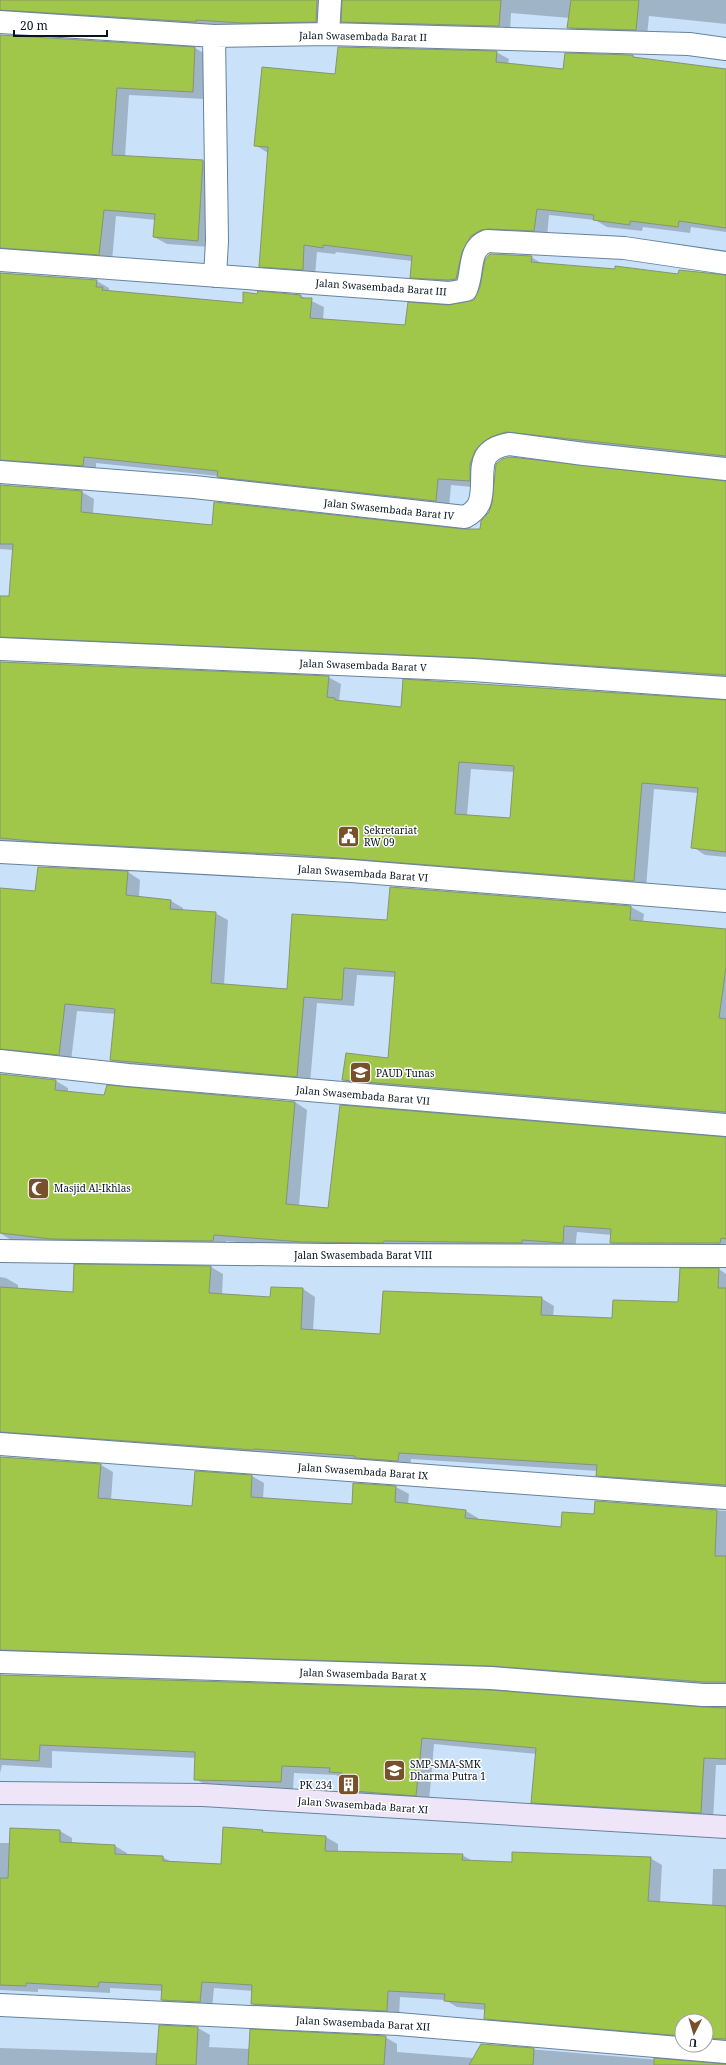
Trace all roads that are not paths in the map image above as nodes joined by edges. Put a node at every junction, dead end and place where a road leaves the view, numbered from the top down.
1 (330, 0) edge
2 (0, 22) edge
3 (328, 34) junction
4 (214, 36) junction
5 (726, 49) edge
6 (0, 260) edge
7 (726, 263) edge
8 (215, 276) junction
9 (726, 469) edge
10 (0, 472) edge
11 (0, 649) edge
12 (726, 688) edge
13 (0, 852) edge
14 (726, 901) edge
15 (0, 1061) edge
16 (726, 1125) edge
17 (0, 1251) edge
18 (726, 1256) edge
19 (0, 1444) edge
20 (726, 1498) edge
21 (0, 1662) edge
22 (726, 1695) edge
23 (0, 1793) edge
24 (726, 1827) edge
25 (0, 2005) edge
26 (726, 2052) edge

1 - 3 street
2 - 4 street, Jalan Swasembada Barat II
3 - 4 street, Jalan Swasembada Barat II
3 - 5 street, Jalan Swasembada Barat II
4 - 8 street
6 - 8 street, Jalan Swasembada Barat III
7 - 8 street, Jalan Swasembada Barat III
9 - 10 street, Jalan Swasembada Barat IV
11 - 12 street, Jalan Swasembada Barat V
13 - 14 street, Jalan Swasembada Barat VI
15 - 16 street, Jalan Swasembada Barat VII
17 - 18 street, Jalan Swasembada Barat VIII
19 - 20 street, Jalan Swasembada Barat IX
21 - 22 street, Jalan Swasembada Barat X
23 - 24 street, Jalan Swasembada Barat XI
25 - 26 street, Jalan Swasembada Barat XII

